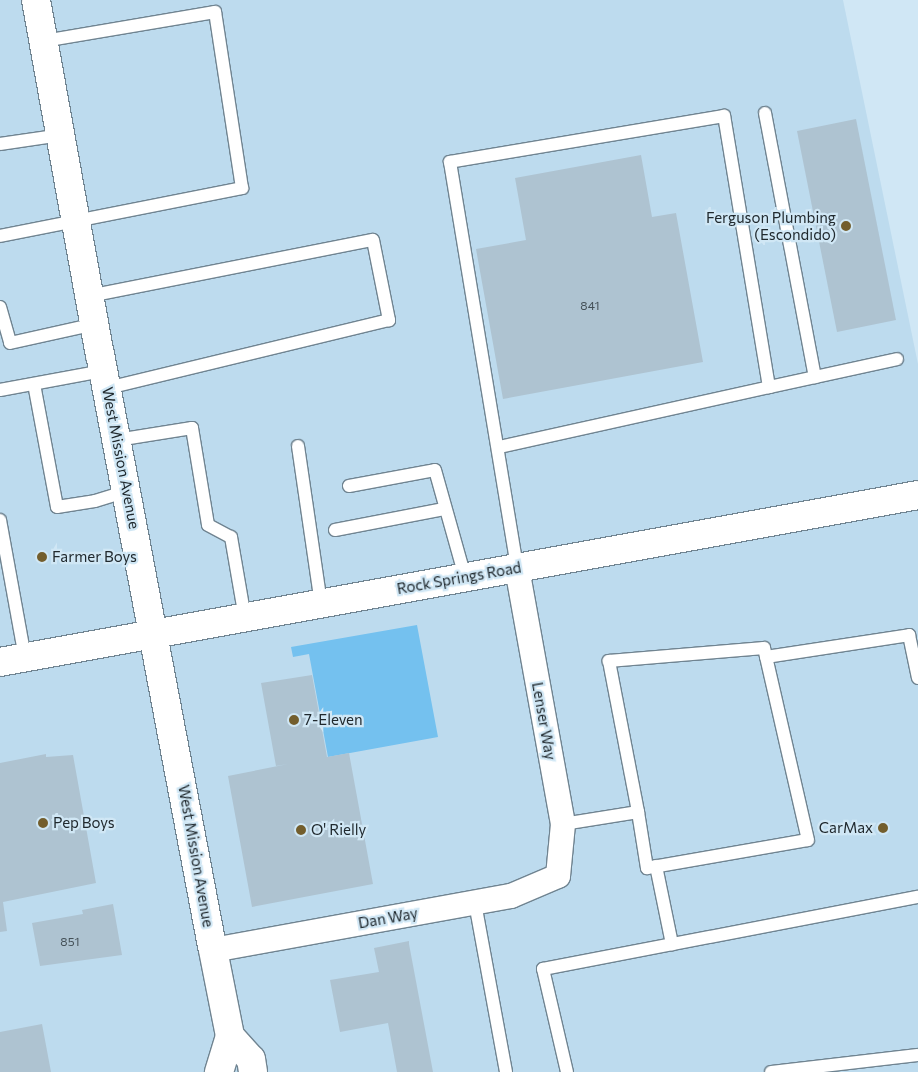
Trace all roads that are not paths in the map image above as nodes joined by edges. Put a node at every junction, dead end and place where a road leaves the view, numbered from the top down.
1 (36, 0) edge
2 (44, 40) junction
3 (765, 113) dead end
4 (61, 135) junction
5 (0, 144) edge
6 (76, 220) junction
7 (0, 236) edge
8 (89, 296) junction
9 (0, 307) edge
10 (95, 324) junction
11 (5, 344) edge
12 (897, 358) dead end
13 (815, 377) junction
14 (105, 379) junction
15 (34, 384) junction
16 (769, 387) junction
17 (0, 390) edge
18 (117, 440) junction
19 (298, 446) dead end
20 (499, 447) junction
21 (350, 486) dead end
22 (127, 491) junction
23 (918, 495) edge
24 (444, 509) junction
25 (0, 520) edge
26 (335, 530) dead end
27 (517, 568) junction
28 (465, 577) junction
29 (321, 604) junction
30 (245, 618) junction
31 (156, 636) junction
32 (766, 657) junction
33 (12, 660) edge
34 (918, 678) edge
35 (638, 812) junction
36 (563, 824) junction
37 (656, 866) junction
38 (558, 876) joint
39 (918, 897) edge
40 (475, 902) junction
41 (672, 944) junction
42 (213, 948) junction
43 (230, 1036) junction
44 (918, 1055) edge
45 (219, 1072) edge
46 (253, 1072) edge
47 (506, 1072) edge
48 (567, 1072) edge
49 (771, 1072) edge

1 - 2 main road, West Mission Avenue
2 - 4 main road, West Mission Avenue
2 - 6 lane
3 - 13 lane
4 - 5 lane
4 - 6 main road, West Mission Avenue
6 - 7 lane
6 - 8 main road, West Mission Avenue
8 - 10 main road, West Mission Avenue
8 - 14 lane
9 - 11 lane
10 - 11 lane
10 - 14 main road, West Mission Avenue
12 - 13 lane
13 - 16 lane
14 - 15 lane
14 - 18 main road, West Mission Avenue
15 - 17 lane
15 - 22 lane
16 - 20 lane
16 - 20 lane
18 - 22 main road, West Mission Avenue
18 - 30 lane
19 - 29 lane
20 - 27 lane
21 - 24 lane
22 - 31 main road, West Mission Avenue
23 - 27 main road, Rock Springs Road
24 - 26 lane
24 - 28 lane
25 - 33 lane
27 - 28 main road, Rock Springs Road
27 - 36 street, Lenser Way
28 - 29 main road, Rock Springs Road
29 - 30 main road, Rock Springs Road
30 - 31 main road, Rock Springs Road
31 - 33 main road, Rock Springs Road
31 - 42 main road, West Mission Avenue
32 - 34 lane
32 - 35 lane
32 - 37 lane
35 - 36 lane
35 - 37 lane
36 - 38 street, Lenser Way
37 - 41 lane
38 - 40 street, Dan Way
39 - 41 lane
40 - 42 street, Dan Way
40 - 47 lane
41 - 48 lane
42 - 43 main road, West Mission Avenue
43 - 45 main road, West Mission Avenue
43 - 46 main road
44 - 49 lane

